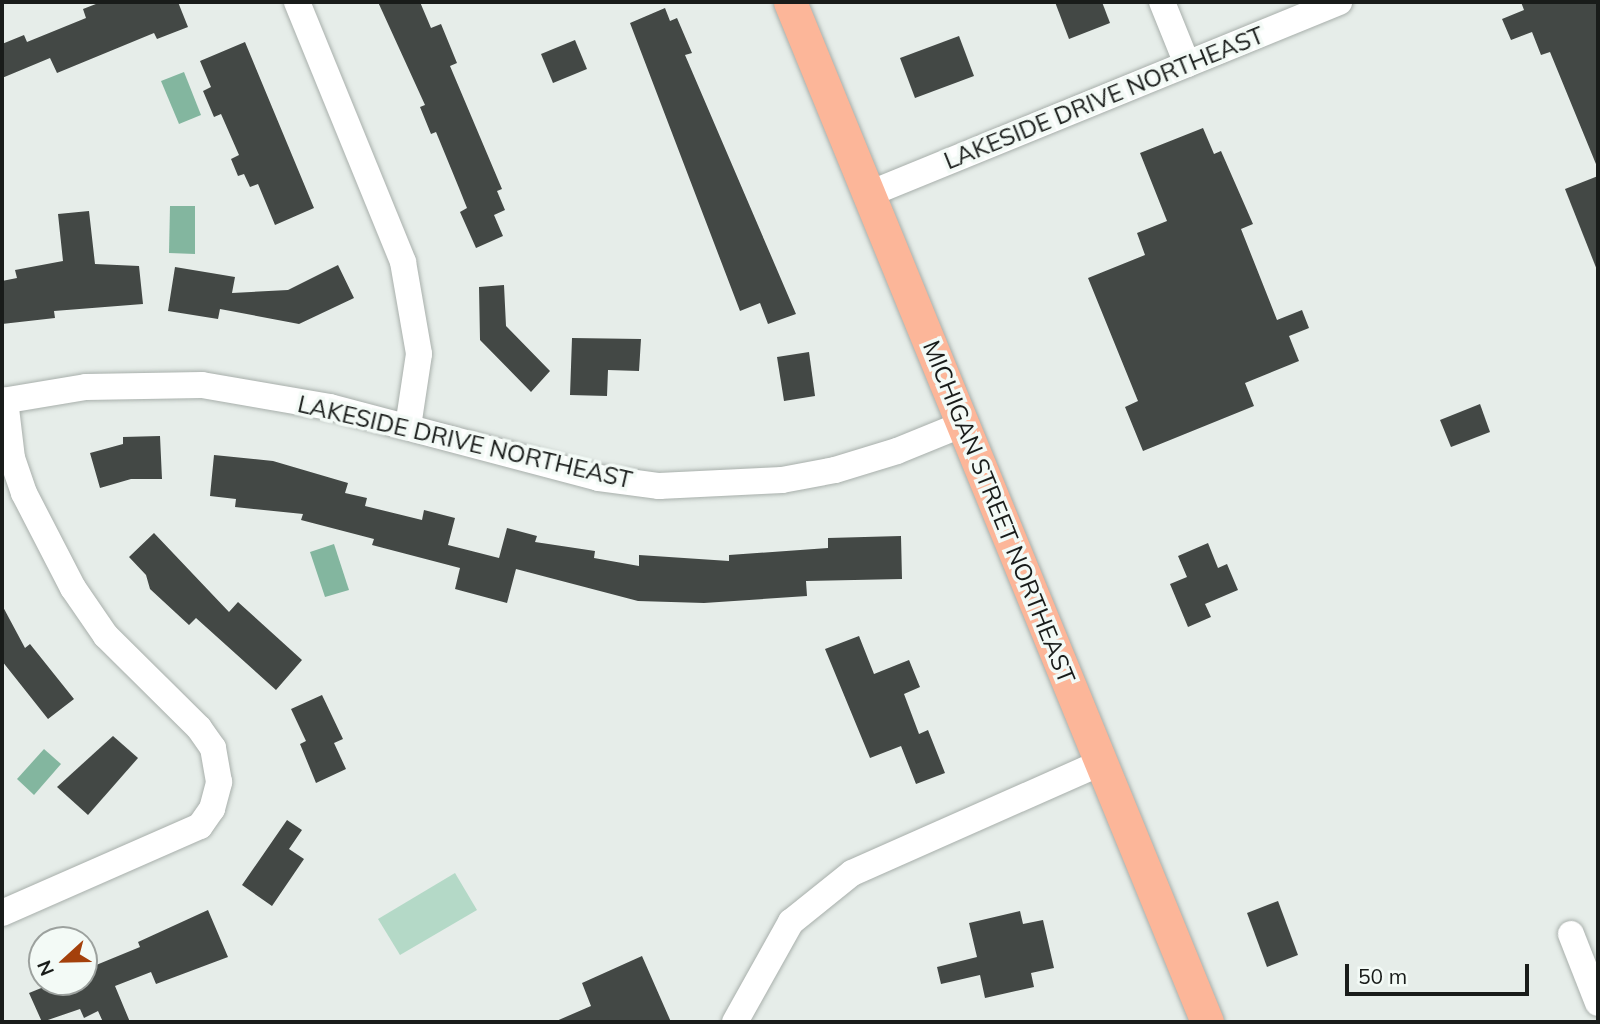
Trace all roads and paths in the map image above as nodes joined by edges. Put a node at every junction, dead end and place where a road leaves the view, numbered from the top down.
1 (297, 2) edge
2 (790, 2) edge
3 (1162, 2) edge
4 (1339, 2) edge
5 (1187, 64) junction
6 (869, 194) junction
7 (4, 400) edge
8 (962, 424) junction
9 (408, 427) junction
10 (1103, 762) junction
11 (2, 913) edge
12 (1571, 934) dead end
13 (1598, 1003) edge
14 (734, 1022) edge
15 (1207, 1022) edge

1 - 9 street
2 - 6 main road, MICHIGAN STREET NORTHEAST
3 - 5 street
4 - 5 street, LAKESIDE DRIVE NORTHEAST
5 - 6 street, LAKESIDE DRIVE NORTHEAST
6 - 8 main road, MICHIGAN STREET NORTHEAST
7 - 9 street, LAKESIDE DRIVE NORTHEAST
7 - 11 street
8 - 9 street, LAKESIDE DRIVE NORTHEAST
8 - 10 main road, MICHIGAN STREET NORTHEAST
10 - 14 street
10 - 15 main road, MICHIGAN STREET NORTHEAST
12 - 13 street

